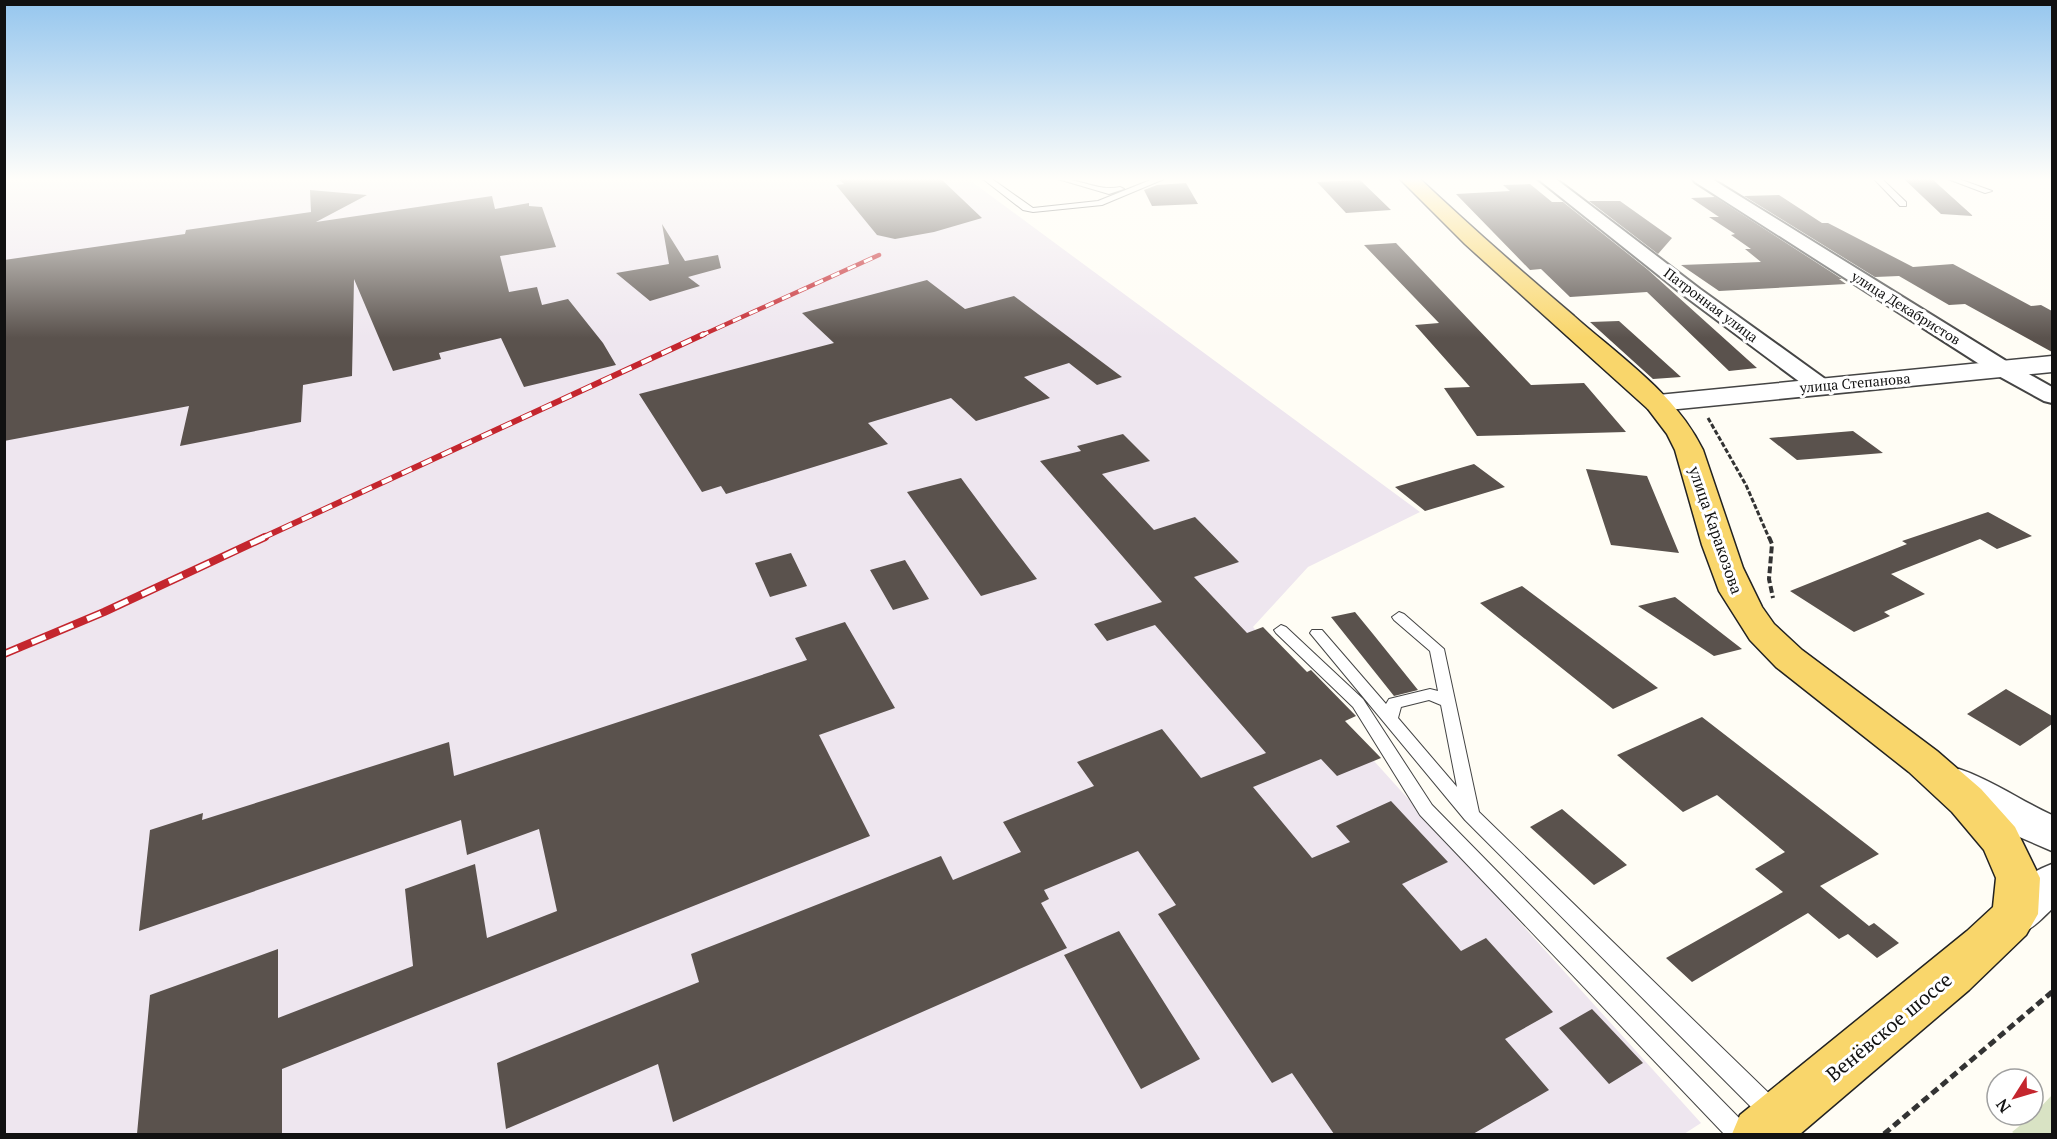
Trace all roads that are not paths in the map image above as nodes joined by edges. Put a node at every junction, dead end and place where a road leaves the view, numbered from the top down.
1 (1464, 232) edge
2 (1615, 232) edge
3 (1785, 232) edge
4 (2052, 364) edge
5 (2003, 369) junction
6 (1820, 386) junction
7 (2052, 396) edge
8 (1658, 403) junction
9 (1399, 617) dead end
10 (1281, 630) dead end
11 (1317, 633) dead end
12 (1448, 702) junction
13 (1390, 719) junction
14 (1939, 773) junction
15 (1471, 815) junction
16 (2052, 834) edge
17 (2052, 882) edge
18 (2014, 915) junction
19 (1759, 1129) edge

1 - 8 main road, улица Каракозова
2 - 6 street, Патронная улица
3 - 5 street, улица Декабристов
4 - 5 street, улица Степанова
5 - 6 street, улица Степанова
5 - 7 street, улица Декабристов
6 - 8 street, улица Степанова
8 - 14 main road, улица Каракозова
9 - 12 lane
10 - 19 lane
11 - 13 lane
12 - 13 lane
12 - 15 lane
13 - 15 lane
14 - 16 street
14 - 18 main road, улица Каракозова
15 - 19 lane
17 - 18 street
18 - 19 main road, Венёвское шоссе

